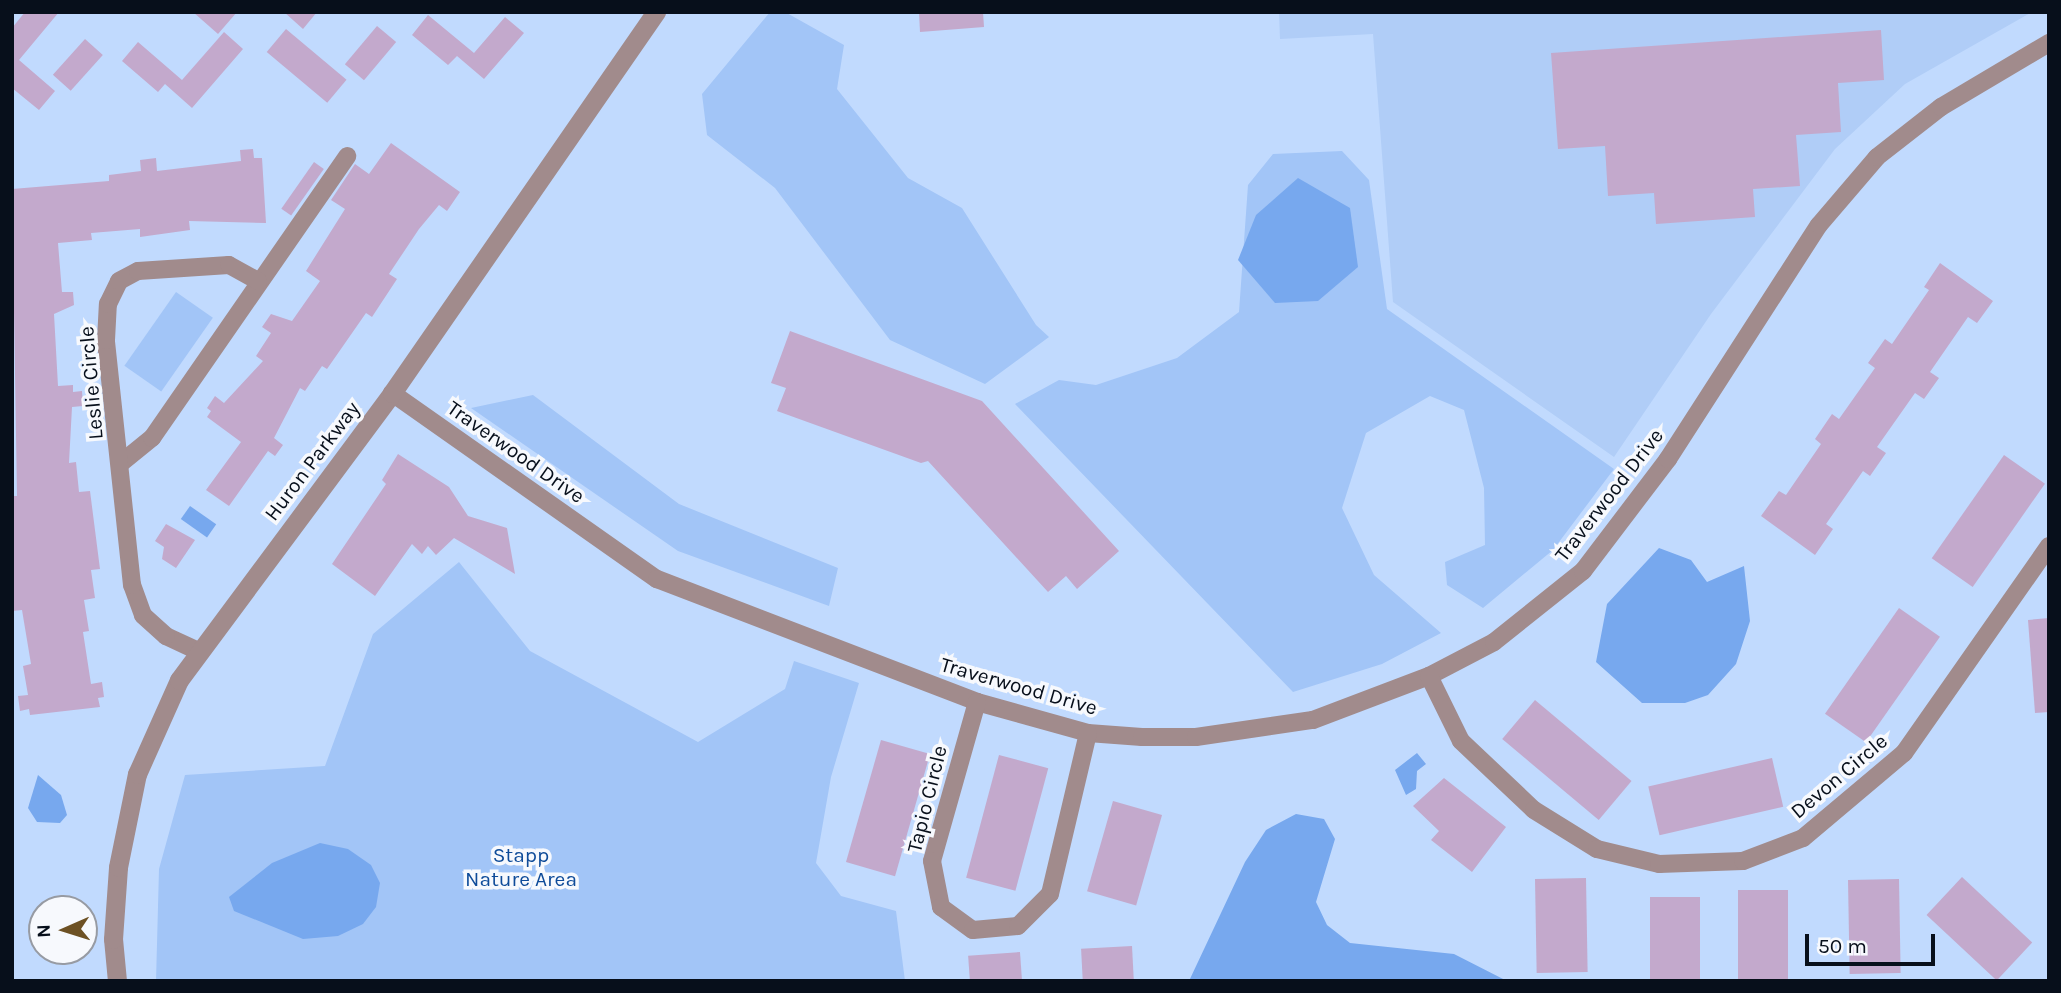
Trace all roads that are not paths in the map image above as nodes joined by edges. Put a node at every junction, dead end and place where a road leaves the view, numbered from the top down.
1 (656, 12) edge
2 (2049, 43) edge
3 (347, 156) dead end
4 (258, 281) junction
5 (392, 393) junction
6 (121, 463) junction
7 (2049, 546) edge
8 (196, 650) junction
9 (1429, 676) junction
10 (977, 702) junction
11 (1088, 733) junction
12 (117, 981) edge

1 - 5 street, Huron Parkway
2 - 9 street, Traverwood Drive
3 - 4 street, Leslie Circle
4 - 6 street, Leslie Circle
4 - 6 street, Leslie Circle
5 - 8 street, Huron Parkway
5 - 10 street, Traverwood Drive
6 - 8 street, Leslie Circle
7 - 9 street, Devon Circle
8 - 12 street, Huron Parkway
9 - 11 street, Traverwood Drive
10 - 11 street, Traverwood Drive
10 - 11 street, Tapio Circle

